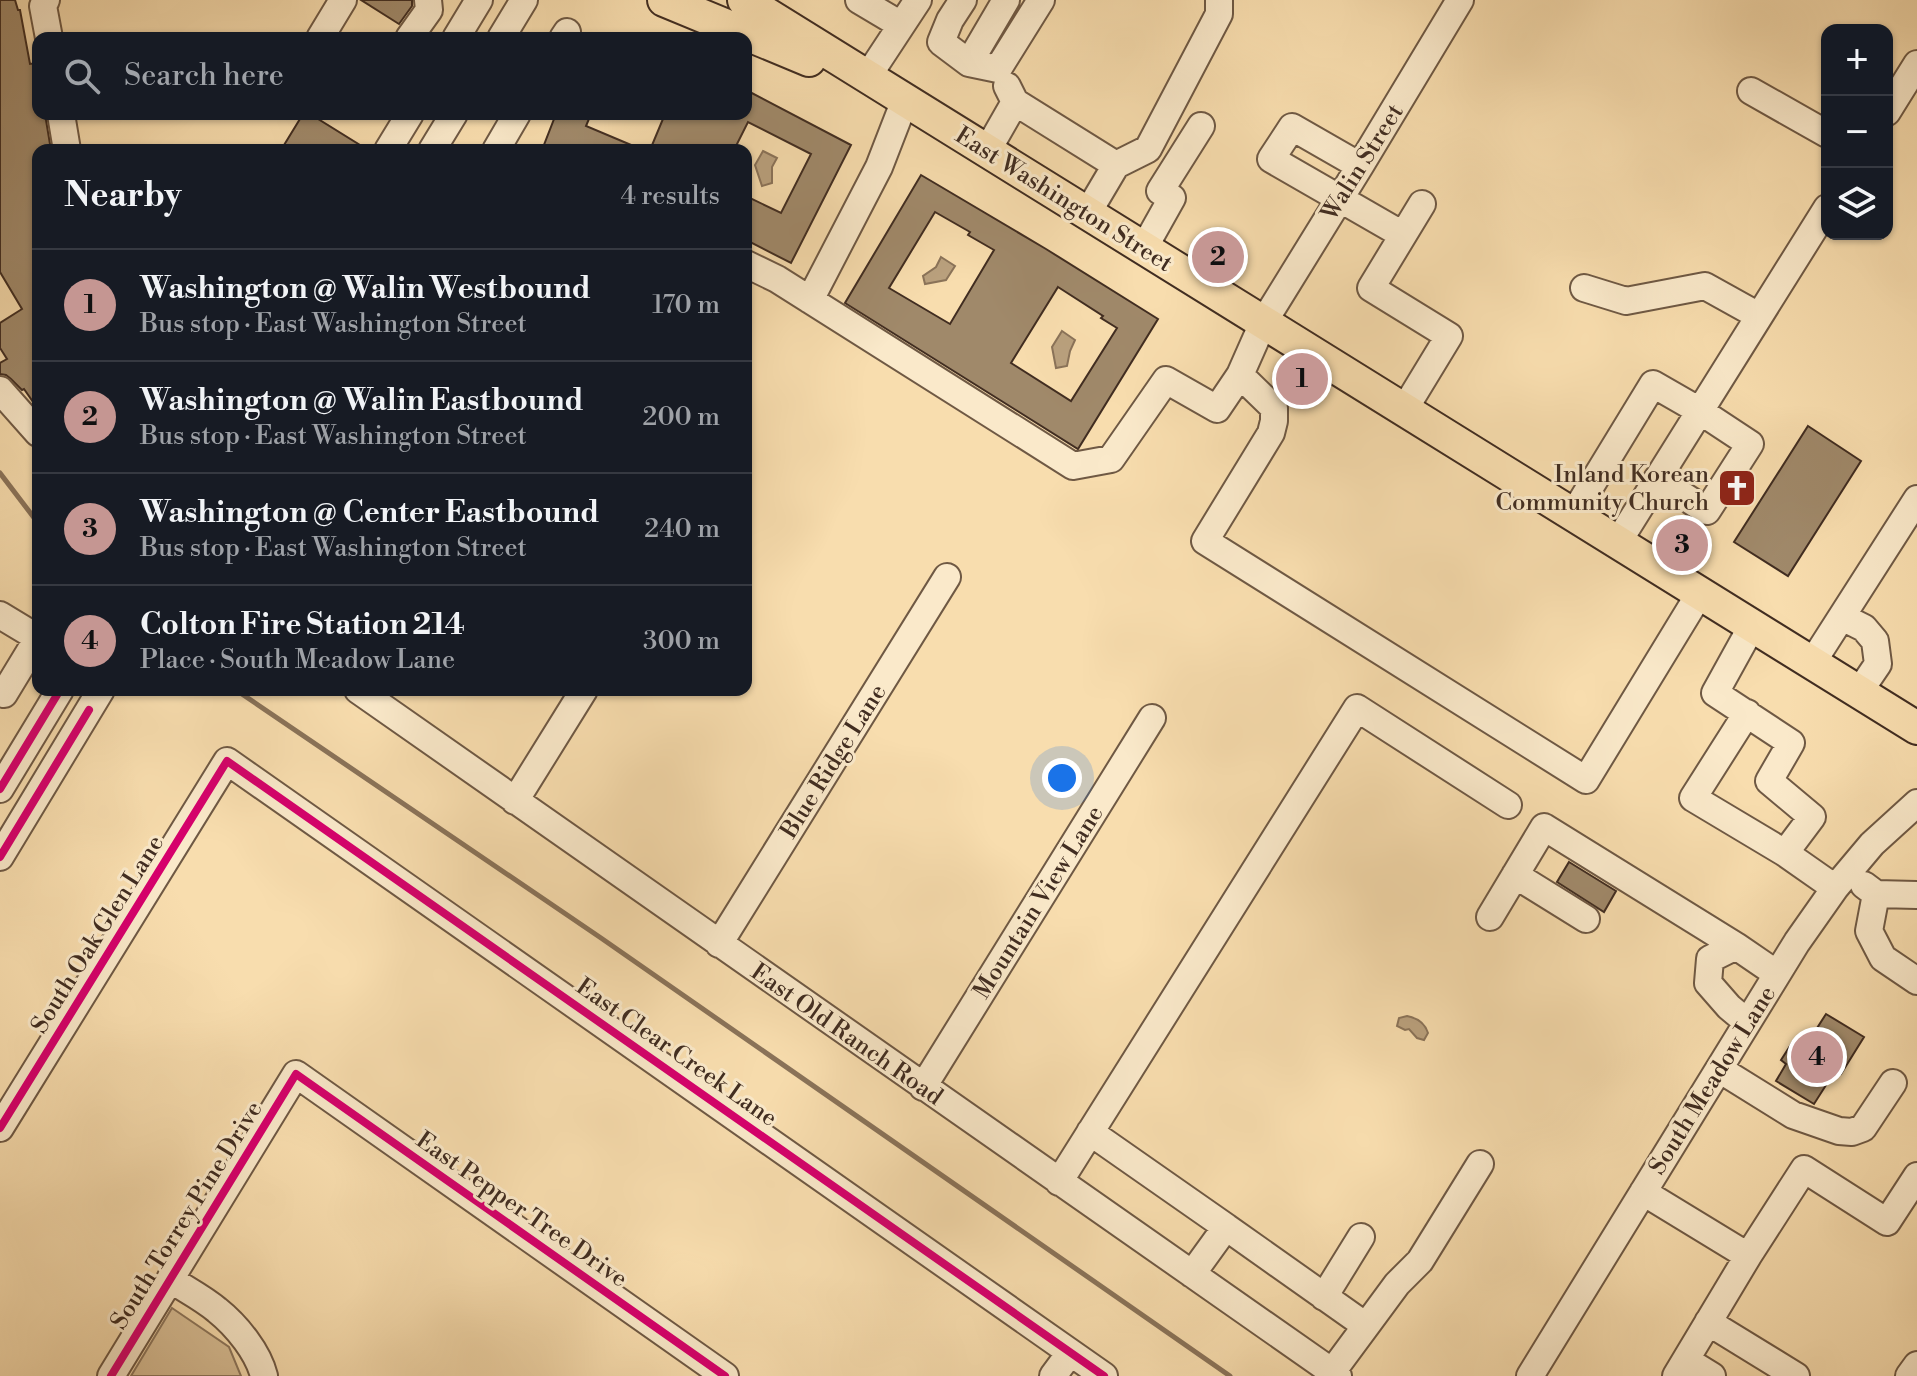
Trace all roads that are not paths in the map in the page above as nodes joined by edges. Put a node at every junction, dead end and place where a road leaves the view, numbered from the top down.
1 (46, 0) edge
2 (343, 0) edge
3 (428, 0) edge
4 (479, 0) edge
5 (524, 0) edge
6 (664, 0) edge
7 (744, 0) edge
8 (776, 0) edge
9 (859, 0) edge
10 (918, 0) edge
11 (963, 0) edge
12 (1006, 0) edge
13 (1041, 0) edge
14 (1219, 0) edge
15 (1460, 0) edge
16 (901, 25) junction
17 (48, 32) edge
18 (324, 32) edge
19 (413, 32) edge
20 (460, 32) edge
21 (505, 32) edge
22 (744, 32) edge
23 (752, 35) edge
24 (814, 43) junction
25 (969, 63) junction
26 (1917, 64) edge
27 (998, 69) junction
28 (868, 76) junction
29 (1751, 91) dead end
30 (905, 100) junction
31 (1015, 102) junction
32 (1893, 102) edge
33 (62, 120) edge
34 (406, 120) edge
35 (450, 120) edge
36 (514, 120) edge
37 (1201, 126) dead end
38 (1821, 131) edge
39 (66, 144) edge
40 (392, 144) edge
41 (435, 144) edge
42 (500, 144) edge
43 (987, 151) junction
44 (1116, 165) junction
45 (1360, 166) junction
46 (1340, 198) junction
47 (1422, 204) dead end
48 (1087, 214) junction
49 (1821, 218) edge
50 (1403, 235) junction
51 (1144, 248) junction
52 (752, 267) edge
53 (1584, 288) dead end
54 (810, 300) junction
55 (1759, 316) junction
56 (1263, 323) junction
57 (1240, 375) junction
58 (0, 390) edge
59 (1404, 410) junction
60 (1700, 411) junction
61 (32, 426) edge
62 (1657, 479) junction
63 (1917, 499) edge
64 (1573, 515) junction
65 (1618, 542) junction
66 (947, 577) dead end
67 (1700, 593) junction
68 (0, 615) edge
69 (1842, 617) junction
70 (1752, 626) junction
71 (32, 634) edge
72 (1812, 663) junction
73 (32, 687) edge
74 (0, 691) edge
75 (1859, 692) junction
76 (41, 696) edge
77 (366, 696) edge
78 (580, 696) edge
79 (95, 700) edge
80 (1747, 713) junction
81 (1152, 718) dead end
82 (1917, 728) edge
83 (227, 761) joint
84 (0, 789) edge
85 (515, 801) junction
86 (1917, 803) edge
87 (1508, 805) dead end
88 (1785, 853) junction
89 (0, 857) edge
90 (1515, 875) junction
91 (1841, 881) junction
92 (1876, 894) junction
93 (1917, 895) edge
94 (1490, 917) dead end
95 (1586, 919) dead end
96 (719, 944) junction
97 (1736, 946) junction
98 (1777, 974) junction
99 (1917, 981) edge
100 (1747, 1022) junction
101 (1719, 1069) junction
102 (296, 1074) joint
103 (1893, 1083) dead end
104 (923, 1087) junction
105 (0, 1128) edge
106 (1090, 1132) junction
107 (1480, 1164) dead end
108 (1917, 1176) edge
109 (1059, 1182) junction
110 (1643, 1192) junction
111 (1226, 1227) junction
112 (1361, 1237) dead end
113 (1748, 1256) junction
114 (1192, 1274) junction
115 (170, 1279) junction
116 (1324, 1297) junction
117 (1708, 1322) junction
118 (1366, 1326) junction
119 (1070, 1353) junction
120 (1917, 1365) edge
121 (1681, 1368) edge
122 (1335, 1374) edge
123 (111, 1376) edge
124 (264, 1376) edge
125 (725, 1376) edge
126 (1053, 1376) edge
127 (1104, 1376) edge
128 (1530, 1376) edge
129 (1712, 1376) edge
130 (1796, 1376) edge
131 (1909, 1376) edge

1 - 17 street
2 - 18 street
3 - 19 street
4 - 20 street
5 - 21 street
6 - 22 main road, East Washington Street
7 - 24 main road, East Washington Street
8 - 24 main road
9 - 16 street
10 - 16 street
11 - 25 street
12 - 25 street
13 - 27 street
14 - 44 street
15 - 45 street, Walin Street
16 - 28 street
23 - 30 main road, East Washington Street
24 - 28 main road, East Washington Street
25 - 27 street
26 - 32 street
27 - 31 street
28 - 30 main road, East Washington Street
29 - 38 street
30 - 43 main road, East Washington Street
30 - 54 street
31 - 43 street
31 - 44 street
33 - 39 street
34 - 40 street
35 - 41 street
36 - 42 street
37 - 51 street
43 - 48 main road, East Washington Street
44 - 48 street
45 - 46 street, Walin Street
45 - 46 street
46 - 50 street
46 - 56 street, Walin Street
47 - 50 street
48 - 51 main road, East Washington Street
49 - 55 street
50 - 59 street
51 - 56 main road, East Washington Street
52 - 54 street
53 - 55 street
54 - 57 street, Walin Street
55 - 60 street
56 - 57 street, Walin Street
56 - 59 main road, East Washington Street
57 - 67 street
58 - 61 street
59 - 64 main road, East Washington Street
60 - 62 street
60 - 62 street
60 - 64 street
62 - 65 street
63 - 69 street
64 - 65 main road, East Washington Street
65 - 67 main road, East Washington Street
66 - 96 street, Blue Ridge Lane
67 - 70 main road, East Washington Street
68 - 71 street
69 - 72 street
69 - 75 street
70 - 72 main road, East Washington Street
70 - 80 street
72 - 75 main road, East Washington Street
73 - 74 street
75 - 82 main road, East Washington Street
76 - 84 street
77 - 85 street, East Old Ranch Road
78 - 85 street
79 - 89 street
80 - 88 street
80 - 88 street
81 - 104 street, Mountain View Lane
83 - 105 street, South Oak Glen Lane
83 - 119 street, East Clear Creek Lane
85 - 96 street, East Old Ranch Road
86 - 91 street, South Meadow Lane
87 - 106 street
88 - 91 street
90 - 94 street
90 - 95 street
90 - 97 street
91 - 92 street
91 - 98 street, South Meadow Lane
92 - 93 street
92 - 99 street
96 - 104 street, East Old Ranch Road
97 - 98 street
97 - 100 street
98 - 100 street, South Meadow Lane
100 - 101 street, South Meadow Lane
101 - 103 street
101 - 110 street, South Meadow Lane
102 - 115 street, South Torrey Pine Drive
102 - 125 street, East Pepper Tree Drive
104 - 109 street, East Old Ranch Road
106 - 109 street
106 - 111 street
107 - 118 street
108 - 113 street
109 - 114 street, East Old Ranch Road
110 - 113 street
110 - 128 street, South Meadow Lane
111 - 114 street
111 - 116 street
112 - 116 street
113 - 117 street
114 - 122 street, East Old Ranch Road
115 - 123 street, South Torrey Pine Drive
115 - 124 street
116 - 118 street
117 - 121 street
117 - 130 street
118 - 122 street
119 - 126 street
119 - 127 street, East Clear Creek Lane
120 - 131 street
121 - 129 street

